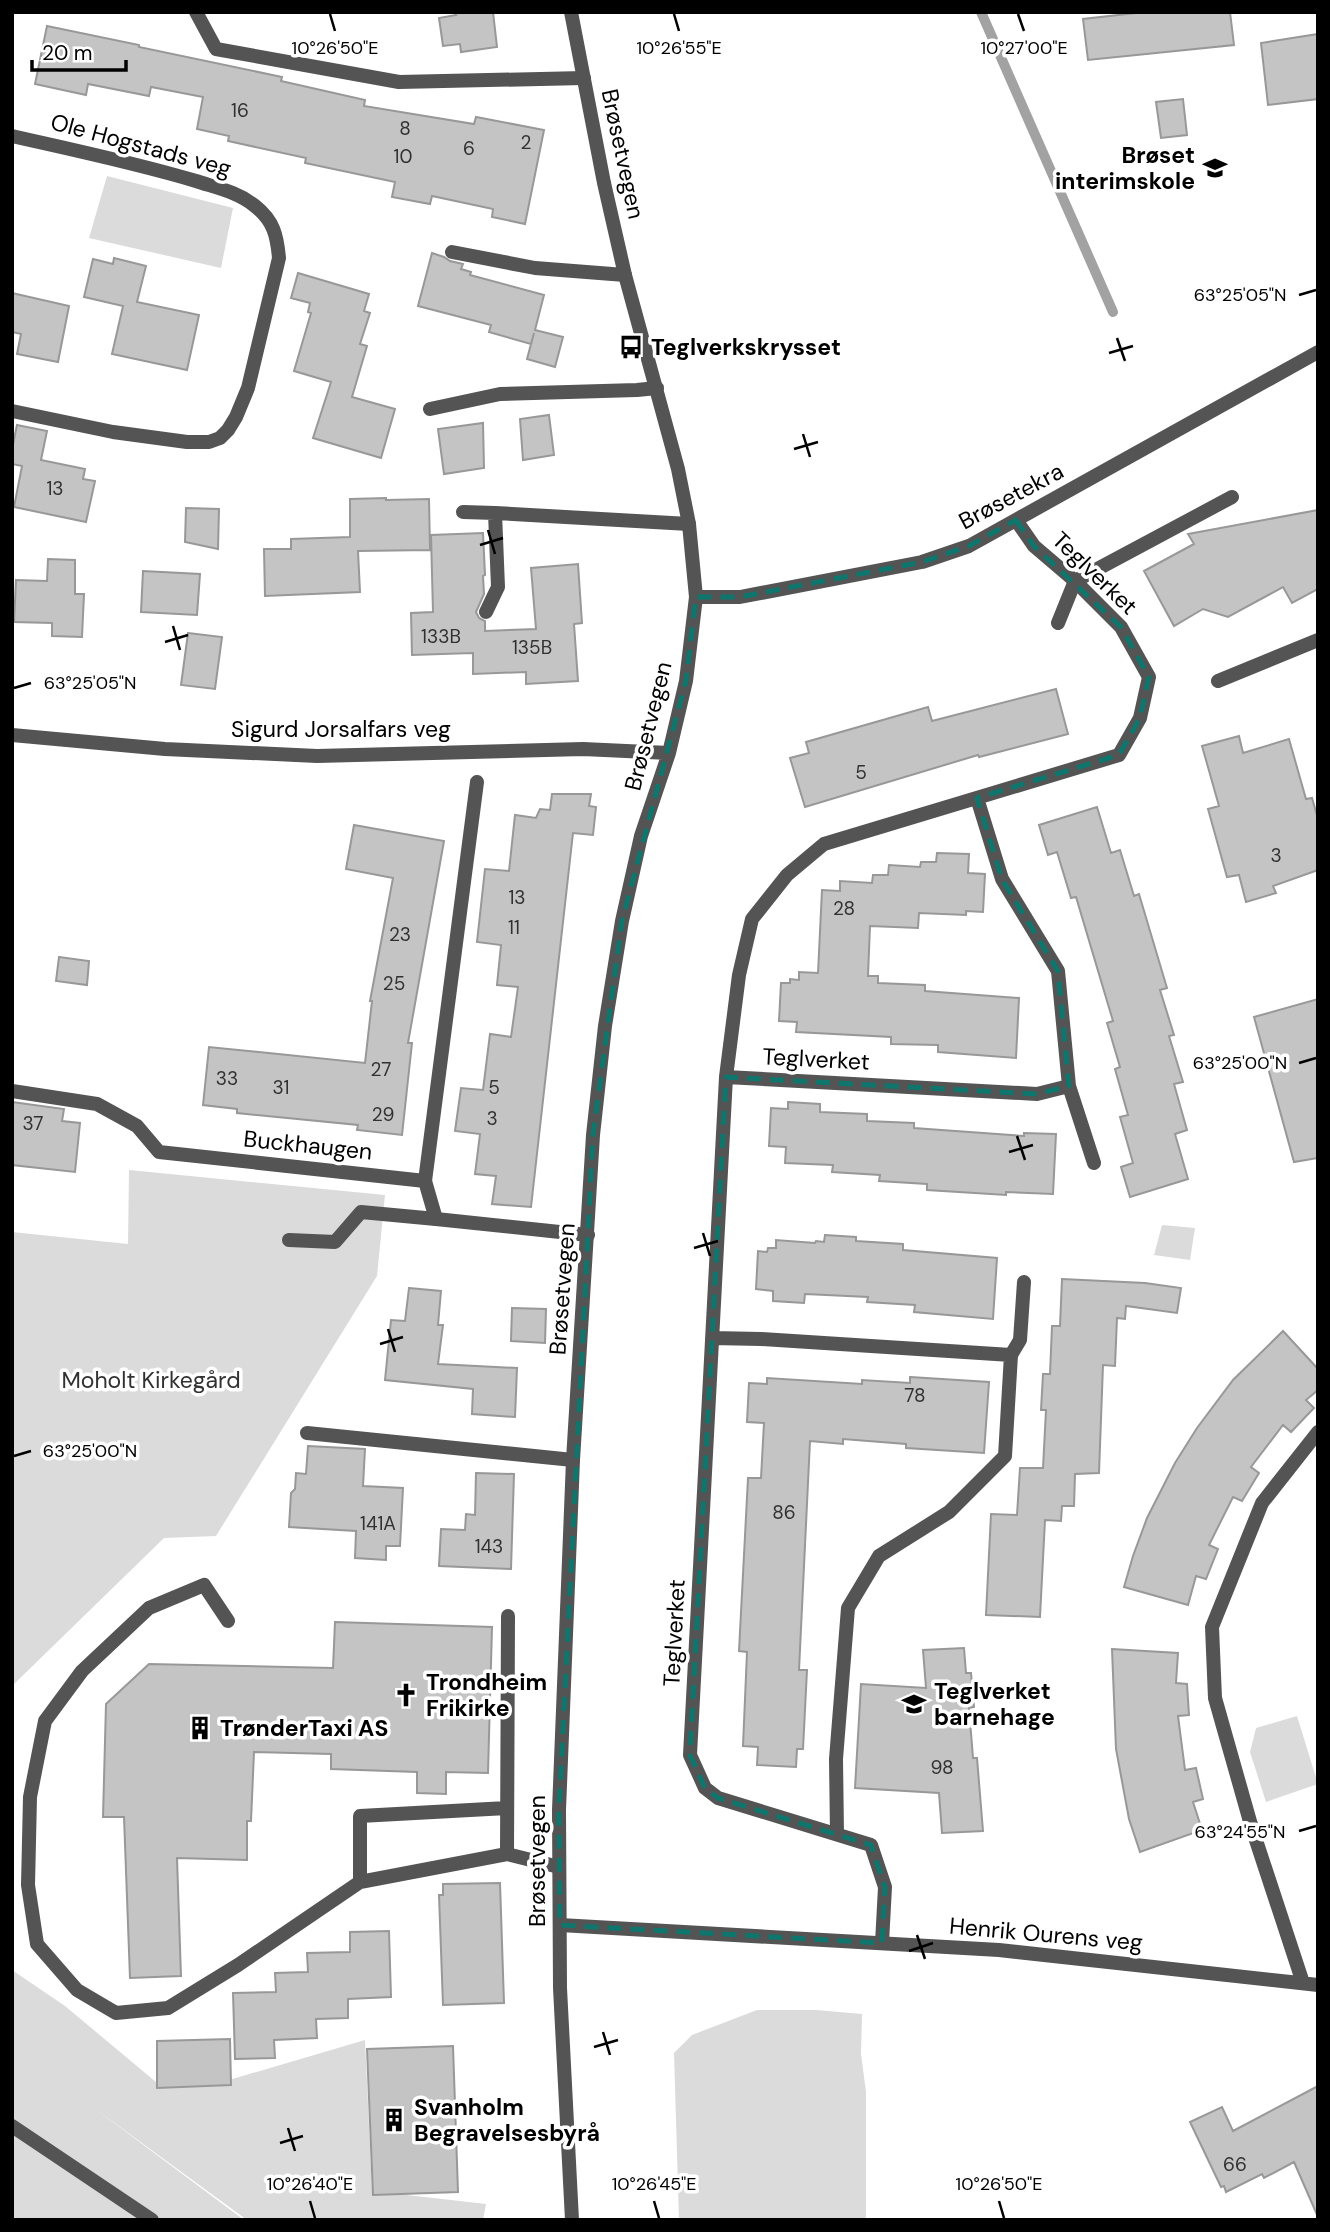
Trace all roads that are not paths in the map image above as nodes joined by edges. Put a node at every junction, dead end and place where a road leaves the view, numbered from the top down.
1 (196, 12) edge
2 (571, 12) edge
3 (584, 78) junction
4 (12, 136) edge
5 (453, 252) dead end
6 (625, 275) junction
7 (1318, 352) edge
8 (657, 388) junction
9 (430, 409) dead end
10 (12, 411) edge
11 (1232, 497) dead end
12 (463, 512) dead end
13 (495, 513) junction
14 (1016, 520) junction
15 (689, 524) junction
16 (1075, 581) junction
17 (696, 597) junction
18 (486, 612) dead end
19 (1058, 624) dead end
20 (1318, 640) edge
21 (1217, 681) dead end
22 (12, 735) edge
23 (669, 753) junction
24 (477, 782) dead end
25 (977, 798) junction
26 (726, 1077) junction
27 (1069, 1086) junction
28 (12, 1091) edge
29 (1094, 1163) dead end
30 (425, 1181) junction
31 (436, 1219) junction
32 (588, 1236) junction
33 (289, 1240) dead end
34 (1024, 1282) dead end
35 (712, 1338) junction
36 (1011, 1354) junction
37 (1318, 1432) edge
38 (307, 1433) dead end
39 (573, 1460) junction
40 (508, 1616) dead end
41 (228, 1621) dead end
42 (508, 1808) junction
43 (837, 1834) junction
44 (507, 1854) junction
45 (559, 1867) junction
46 (360, 1882) junction
47 (560, 1925) junction
48 (882, 1943) junction
49 (1303, 1983) junction
50 (1318, 1984) edge
51 (12, 2126) edge
52 (152, 2220) edge
53 (572, 2220) edge

1 - 3 street
2 - 3 street, Brøsetvegen
3 - 6 street, Brøsetvegen
4 - 10 street, Ole Hogstads veg
5 - 6 street
6 - 8 street, Brøsetvegen
7 - 14 street, Brøsetekra
8 - 9 street
8 - 15 street, Brøsetvegen
11 - 16 street
12 - 13 street
13 - 15 street
13 - 18 street
14 - 16 street, Teglverket
14 - 17 street, Brøsetekra
15 - 17 street, Brøsetvegen
16 - 19 street
16 - 25 street, Teglverket
17 - 23 street, Brøsetvegen
20 - 21 street
22 - 23 street, Sigurd Jorsalfars veg
23 - 32 street, Brøsetvegen
24 - 30 street
25 - 26 street, Teglverket
25 - 27 street
26 - 27 street, Teglverket
26 - 35 street, Teglverket
27 - 29 street
28 - 30 street, Buckhaugen
30 - 31 street
31 - 32 street
31 - 33 street
32 - 39 street, Brøsetvegen
34 - 36 street
35 - 36 street
35 - 43 street, Teglverket
36 - 43 street
37 - 49 street
38 - 39 street
39 - 45 street, Brøsetvegen
40 - 42 street
41 - 46 street
42 - 44 street
42 - 46 street
43 - 48 street, Teglverket
44 - 45 street
44 - 46 street
45 - 47 street, Brøsetvegen
47 - 48 street, Henrik Ourens veg
47 - 53 street, Brøsetvegen
48 - 49 street, Henrik Ourens veg
49 - 50 street, Henrik Ourens veg
51 - 52 street

